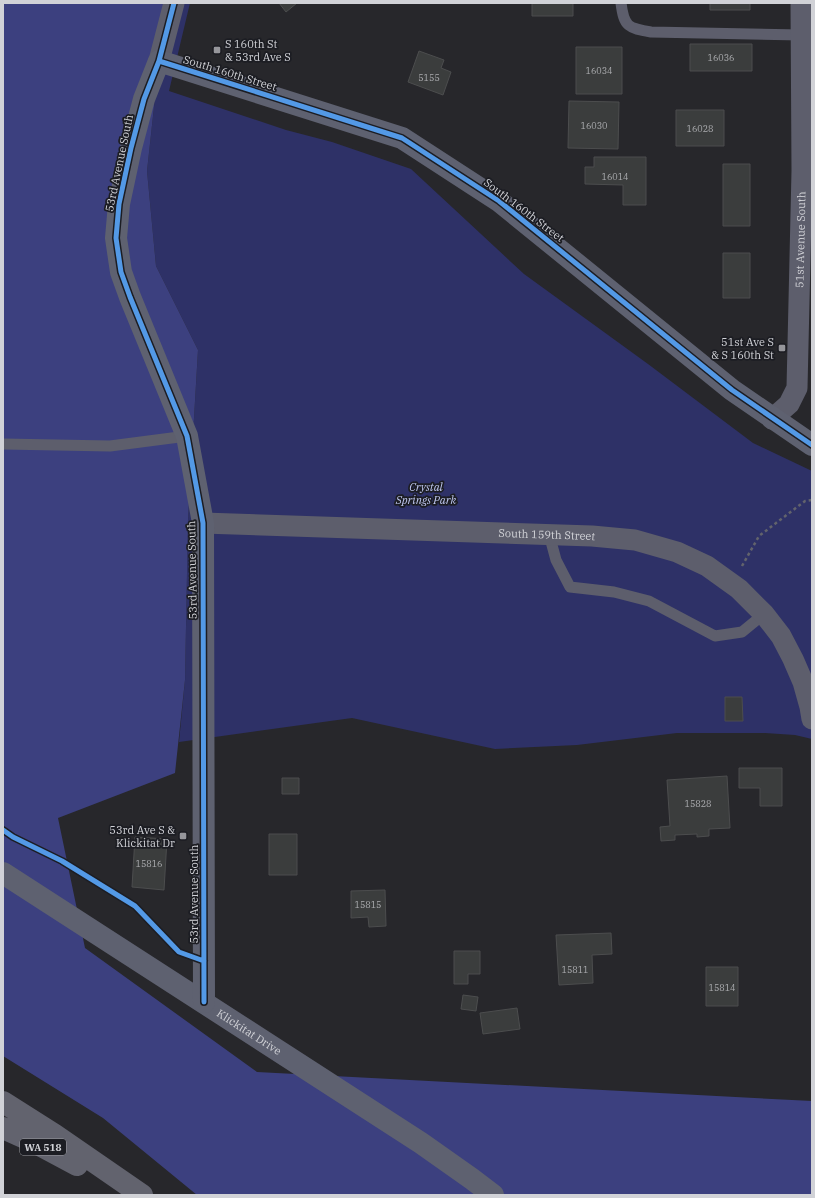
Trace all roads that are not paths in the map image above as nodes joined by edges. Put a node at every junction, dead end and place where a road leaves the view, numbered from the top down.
1 (174, 3) edge
2 (621, 3) edge
3 (801, 3) edge
4 (801, 35) junction
5 (159, 61) junction
6 (807, 171) edge
7 (772, 419) junction
8 (187, 436) junction
9 (3, 444) edge
10 (812, 445) edge
11 (203, 523) junction
12 (549, 534) junction
13 (764, 614) junction
14 (811, 713) edge
15 (3, 873) edge
16 (204, 1002) junction
17 (3, 1102) edge
18 (3, 1128) edge
19 (134, 1195) edge
20 (142, 1195) edge
21 (492, 1195) edge

1 - 5 street
2 - 4 lane
3 - 4 street, 51st Avenue South
4 - 6 street, 51st Avenue South
5 - 7 street, South 160th Street
5 - 8 street, 53rd Avenue South
6 - 7 street, 51st Avenue South
7 - 10 street, South 160th Street
8 - 9 lane
8 - 11 street, 53rd Avenue South
11 - 12 street, South 159th Street
11 - 16 street, 53rd Avenue South
12 - 13 street, South 159th Street
12 - 13 lane
13 - 14 street, South 159th Street
15 - 16 street, Klickitat Drive
16 - 21 street, Klickitat Drive
17 - 20 highway
18 - 19 highway, WA 518

